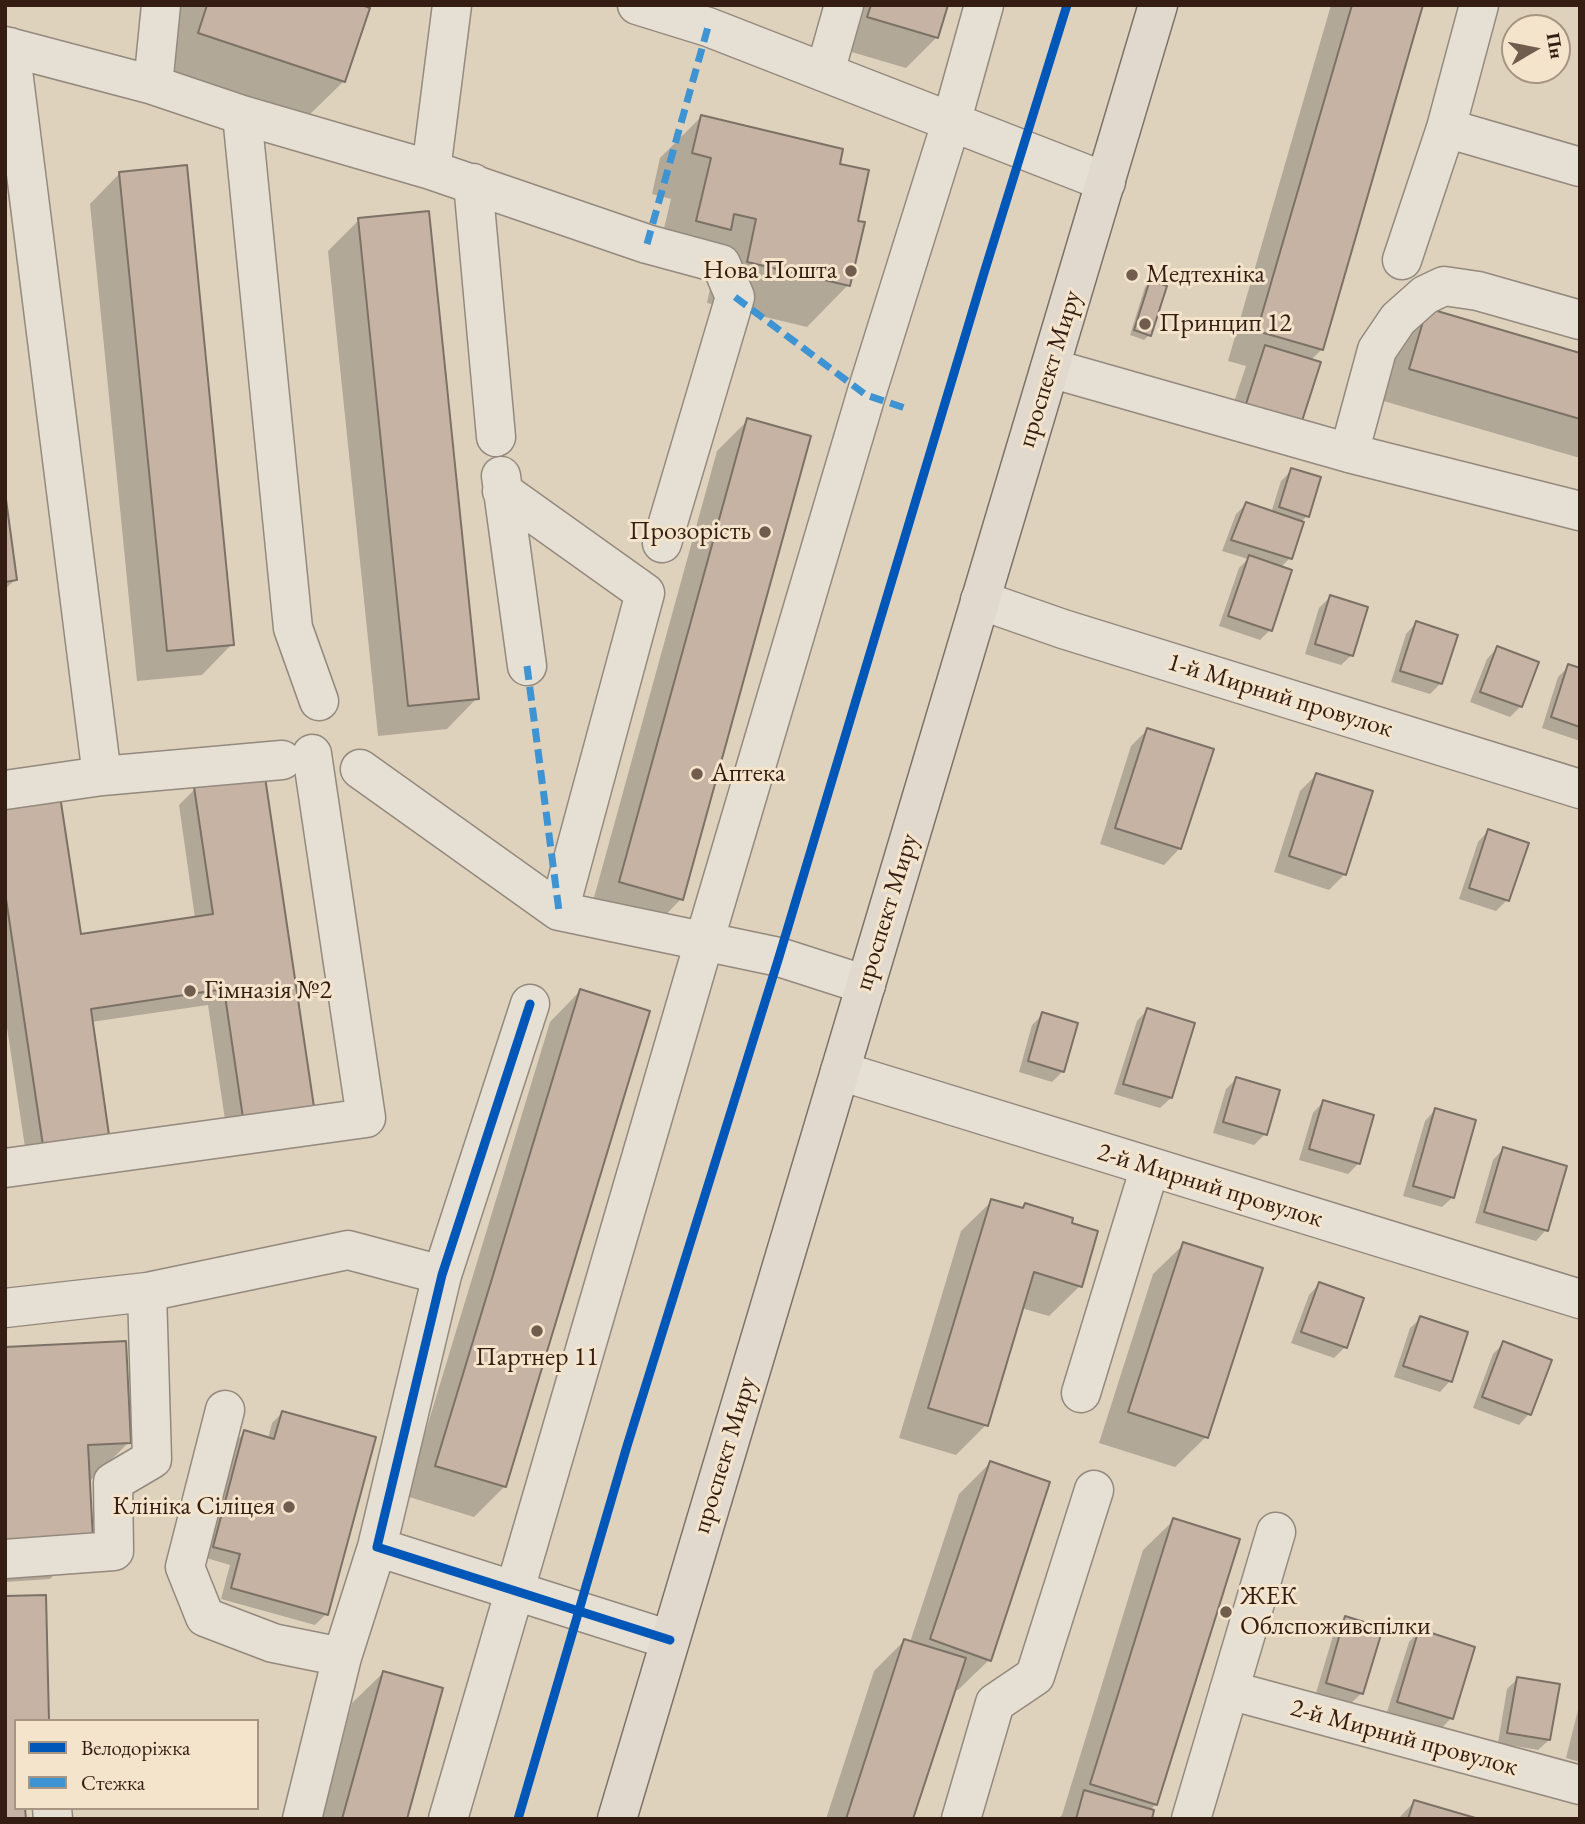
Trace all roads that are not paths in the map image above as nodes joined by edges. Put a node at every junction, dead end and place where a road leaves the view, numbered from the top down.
1 (161, 5) edge
2 (452, 5) edge
3 (637, 5) edge
4 (844, 5) edge
5 (984, 5) edge
6 (1158, 5) edge
7 (1479, 5) edge
8 (711, 16) edge
9 (7, 46) edge
10 (825, 72) junction
11 (153, 85) junction
12 (242, 115) junction
13 (951, 122) junction
14 (1446, 128) junction
15 (1580, 167) edge
16 (431, 170) junction
17 (1105, 182) junction
18 (473, 183) junction
19 (1402, 260) dead end
20 (1580, 320) edge
21 (1050, 368) junction
22 (1349, 453) junction
23 (499, 463) junction
24 (1580, 511) edge
25 (662, 543) dead end
26 (981, 600) junction
27 (527, 666) dead end
28 (319, 701) dead end
29 (359, 769) dead end
30 (102, 776) junction
31 (1580, 789) edge
32 (5, 790) edge
33 (559, 911) junction
34 (704, 942) junction
35 (866, 985) junction
36 (530, 1004) dead end
37 (840, 1072) junction
38 (1150, 1167) junction
39 (5, 1168) edge
40 (442, 1275) junction
41 (147, 1292) junction
42 (1580, 1299) edge
43 (5, 1308) edge
44 (1081, 1394) dead end
45 (225, 1410) dead end
46 (1094, 1490) dead end
47 (1276, 1532) dead end
48 (377, 1547) junction
49 (5, 1559) edge
50 (515, 1591) junction
51 (670, 1640) junction
52 (342, 1657) junction
53 (1229, 1690) junction
54 (1580, 1786) edge
55 (302, 1819) edge
56 (448, 1819) edge
57 (617, 1819) edge
58 (961, 1819) edge
59 (1191, 1819) edge

1 - 11 street
2 - 16 street
3 - 8 street
4 - 10 street
5 - 13 street
6 - 17 main road, проспект Миру
7 - 14 street
8 - 10 street
9 - 11 street
9 - 30 street
10 - 13 street
11 - 12 street
12 - 16 street
12 - 28 street
13 - 17 street
13 - 34 street
14 - 15 street
14 - 19 street
16 - 18 street
17 - 21 main road, проспект Миру
18 - 23 street
18 - 25 street
20 - 22 street
21 - 22 street
21 - 26 main road, проспект Миру
22 - 24 street
23 - 27 street
23 - 33 street
26 - 31 street, 1-й Мирний провулок
26 - 35 main road, проспект Миру
29 - 33 street
30 - 32 street
30 - 39 street
33 - 34 street
34 - 35 street
34 - 50 street
35 - 37 main road, проспект Миру
36 - 40 street
37 - 38 street, 2-й Мирний провулок
37 - 51 main road, проспект Миру
38 - 42 street, 2-й Мирний провулок
38 - 44 street
40 - 41 street
40 - 48 street
41 - 43 street
41 - 49 street
45 - 52 street
46 - 58 street
47 - 53 street
48 - 50 street
48 - 52 street
50 - 51 street
50 - 56 street
51 - 57 main road, проспект Миру
52 - 55 street
53 - 54 street, 2-й Мирний провулок
53 - 59 street

